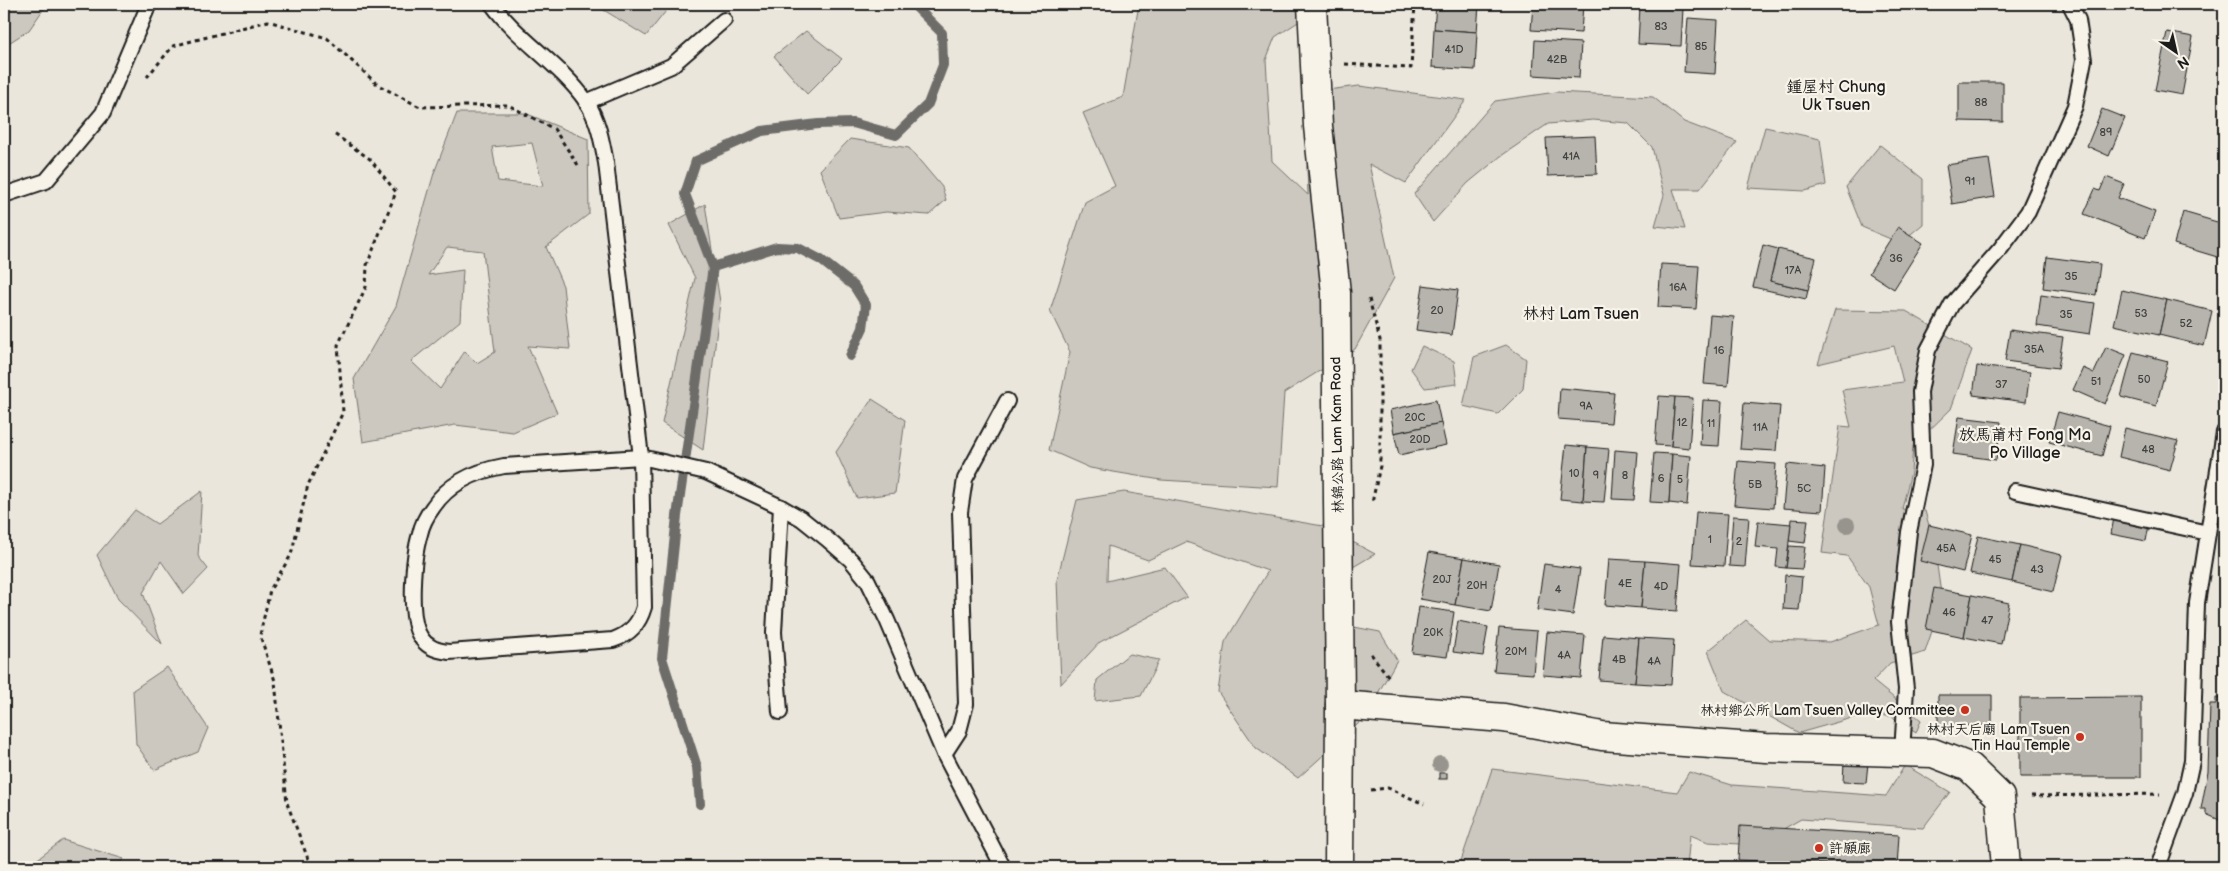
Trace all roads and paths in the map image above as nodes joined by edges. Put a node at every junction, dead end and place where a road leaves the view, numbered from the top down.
1 (149, 4) edge
2 (492, 4) edge
3 (1312, 4) edge
4 (1415, 4) edge
5 (2070, 4) edge
6 (724, 20) dead end
7 (1344, 55) dead end
8 (1344, 64) junction
9 (1344, 74) dead end
10 (141, 84) dead end
11 (586, 102) junction
12 (334, 134) dead end
13 (581, 168) dead end
14 (4, 195) edge
15 (1368, 295) dead end
16 (1007, 401) dead end
17 (2224, 432) edge
18 (641, 457) junction
19 (2015, 491) dead end
20 (782, 507) junction
21 (1370, 512) dead end
22 (2208, 533) junction
23 (1368, 650) dead end
24 (1391, 680) dead end
25 (1340, 706) junction
26 (780, 712) dead end
27 (1902, 752) junction
28 (944, 754) junction
29 (1365, 791) dead end
30 (2185, 793) junction
31 (2000, 797) junction
32 (1424, 804) dead end
33 (311, 867) edge
34 (1003, 867) edge
35 (1339, 867) edge
36 (2006, 867) edge
37 (2158, 867) edge

1 - 14 lane
2 - 11 lane
3 - 25 main road, 林錦公路 Lam Kam Road
4 - 8 path
5 - 27 lane
6 - 11 lane
7 - 8 path
8 - 9 path
10 - 13 path
11 - 18 lane
12 - 33 path
15 - 21 path
16 - 28 lane
17 - 22 lane
18 - 18 lane
18 - 20 lane
19 - 22 lane
20 - 26 lane
20 - 28 lane
22 - 30 lane
23 - 24 path
25 - 27 main road
25 - 35 main road, 林錦公路 Lam Kam Road
27 - 31 main road
28 - 34 lane
29 - 32 path
30 - 31 path
30 - 37 lane
31 - 36 main road

